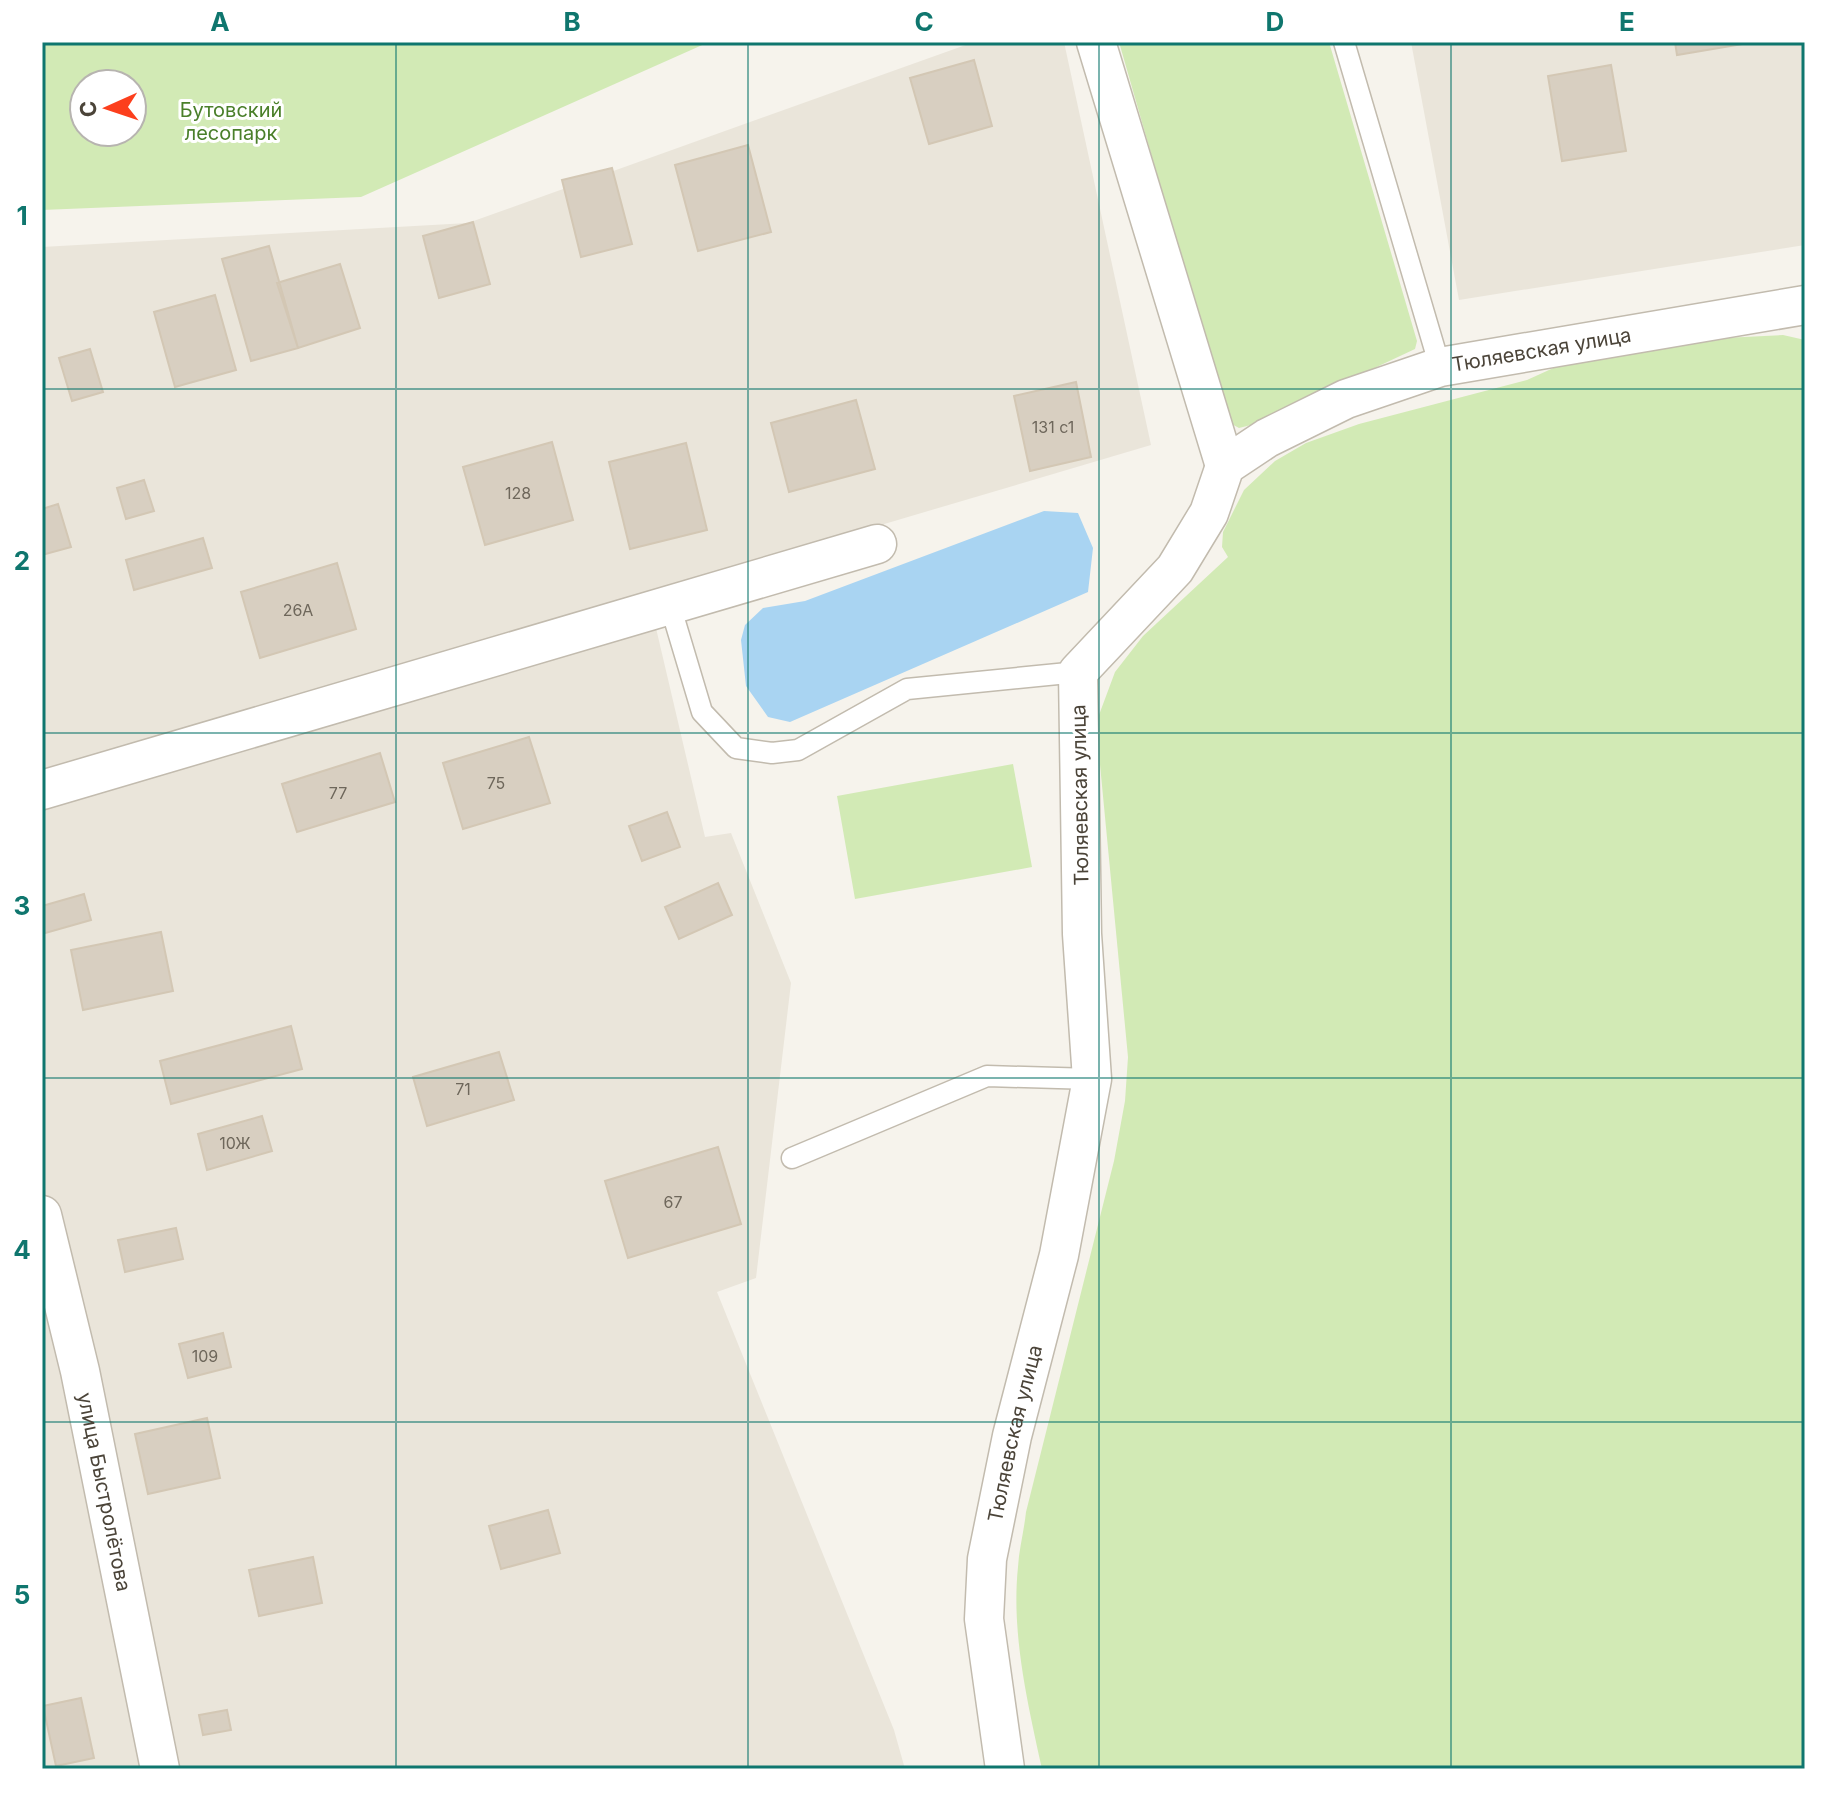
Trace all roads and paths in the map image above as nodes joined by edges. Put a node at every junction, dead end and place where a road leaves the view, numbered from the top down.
1 (1096, 42) edge
2 (1344, 42) edge
3 (1805, 305) edge
4 (1440, 367) junction
5 (1225, 466) junction
6 (877, 544) dead end
7 (670, 605) junction
8 (1078, 672) junction
9 (42, 790) edge
10 (1092, 1079) junction
11 (792, 1158) dead end
12 (42, 1215) edge
13 (160, 1769) edge
14 (1005, 1769) edge

1 - 5 street
2 - 4 lane
3 - 4 street, Тюляевская улица
4 - 5 street, Тюляевская улица
5 - 8 street
6 - 7 street
7 - 8 lane
7 - 9 street
8 - 10 street, Тюляевская улица
10 - 11 lane
10 - 14 street, Тюляевская улица
12 - 13 street, улица Быстролётова

